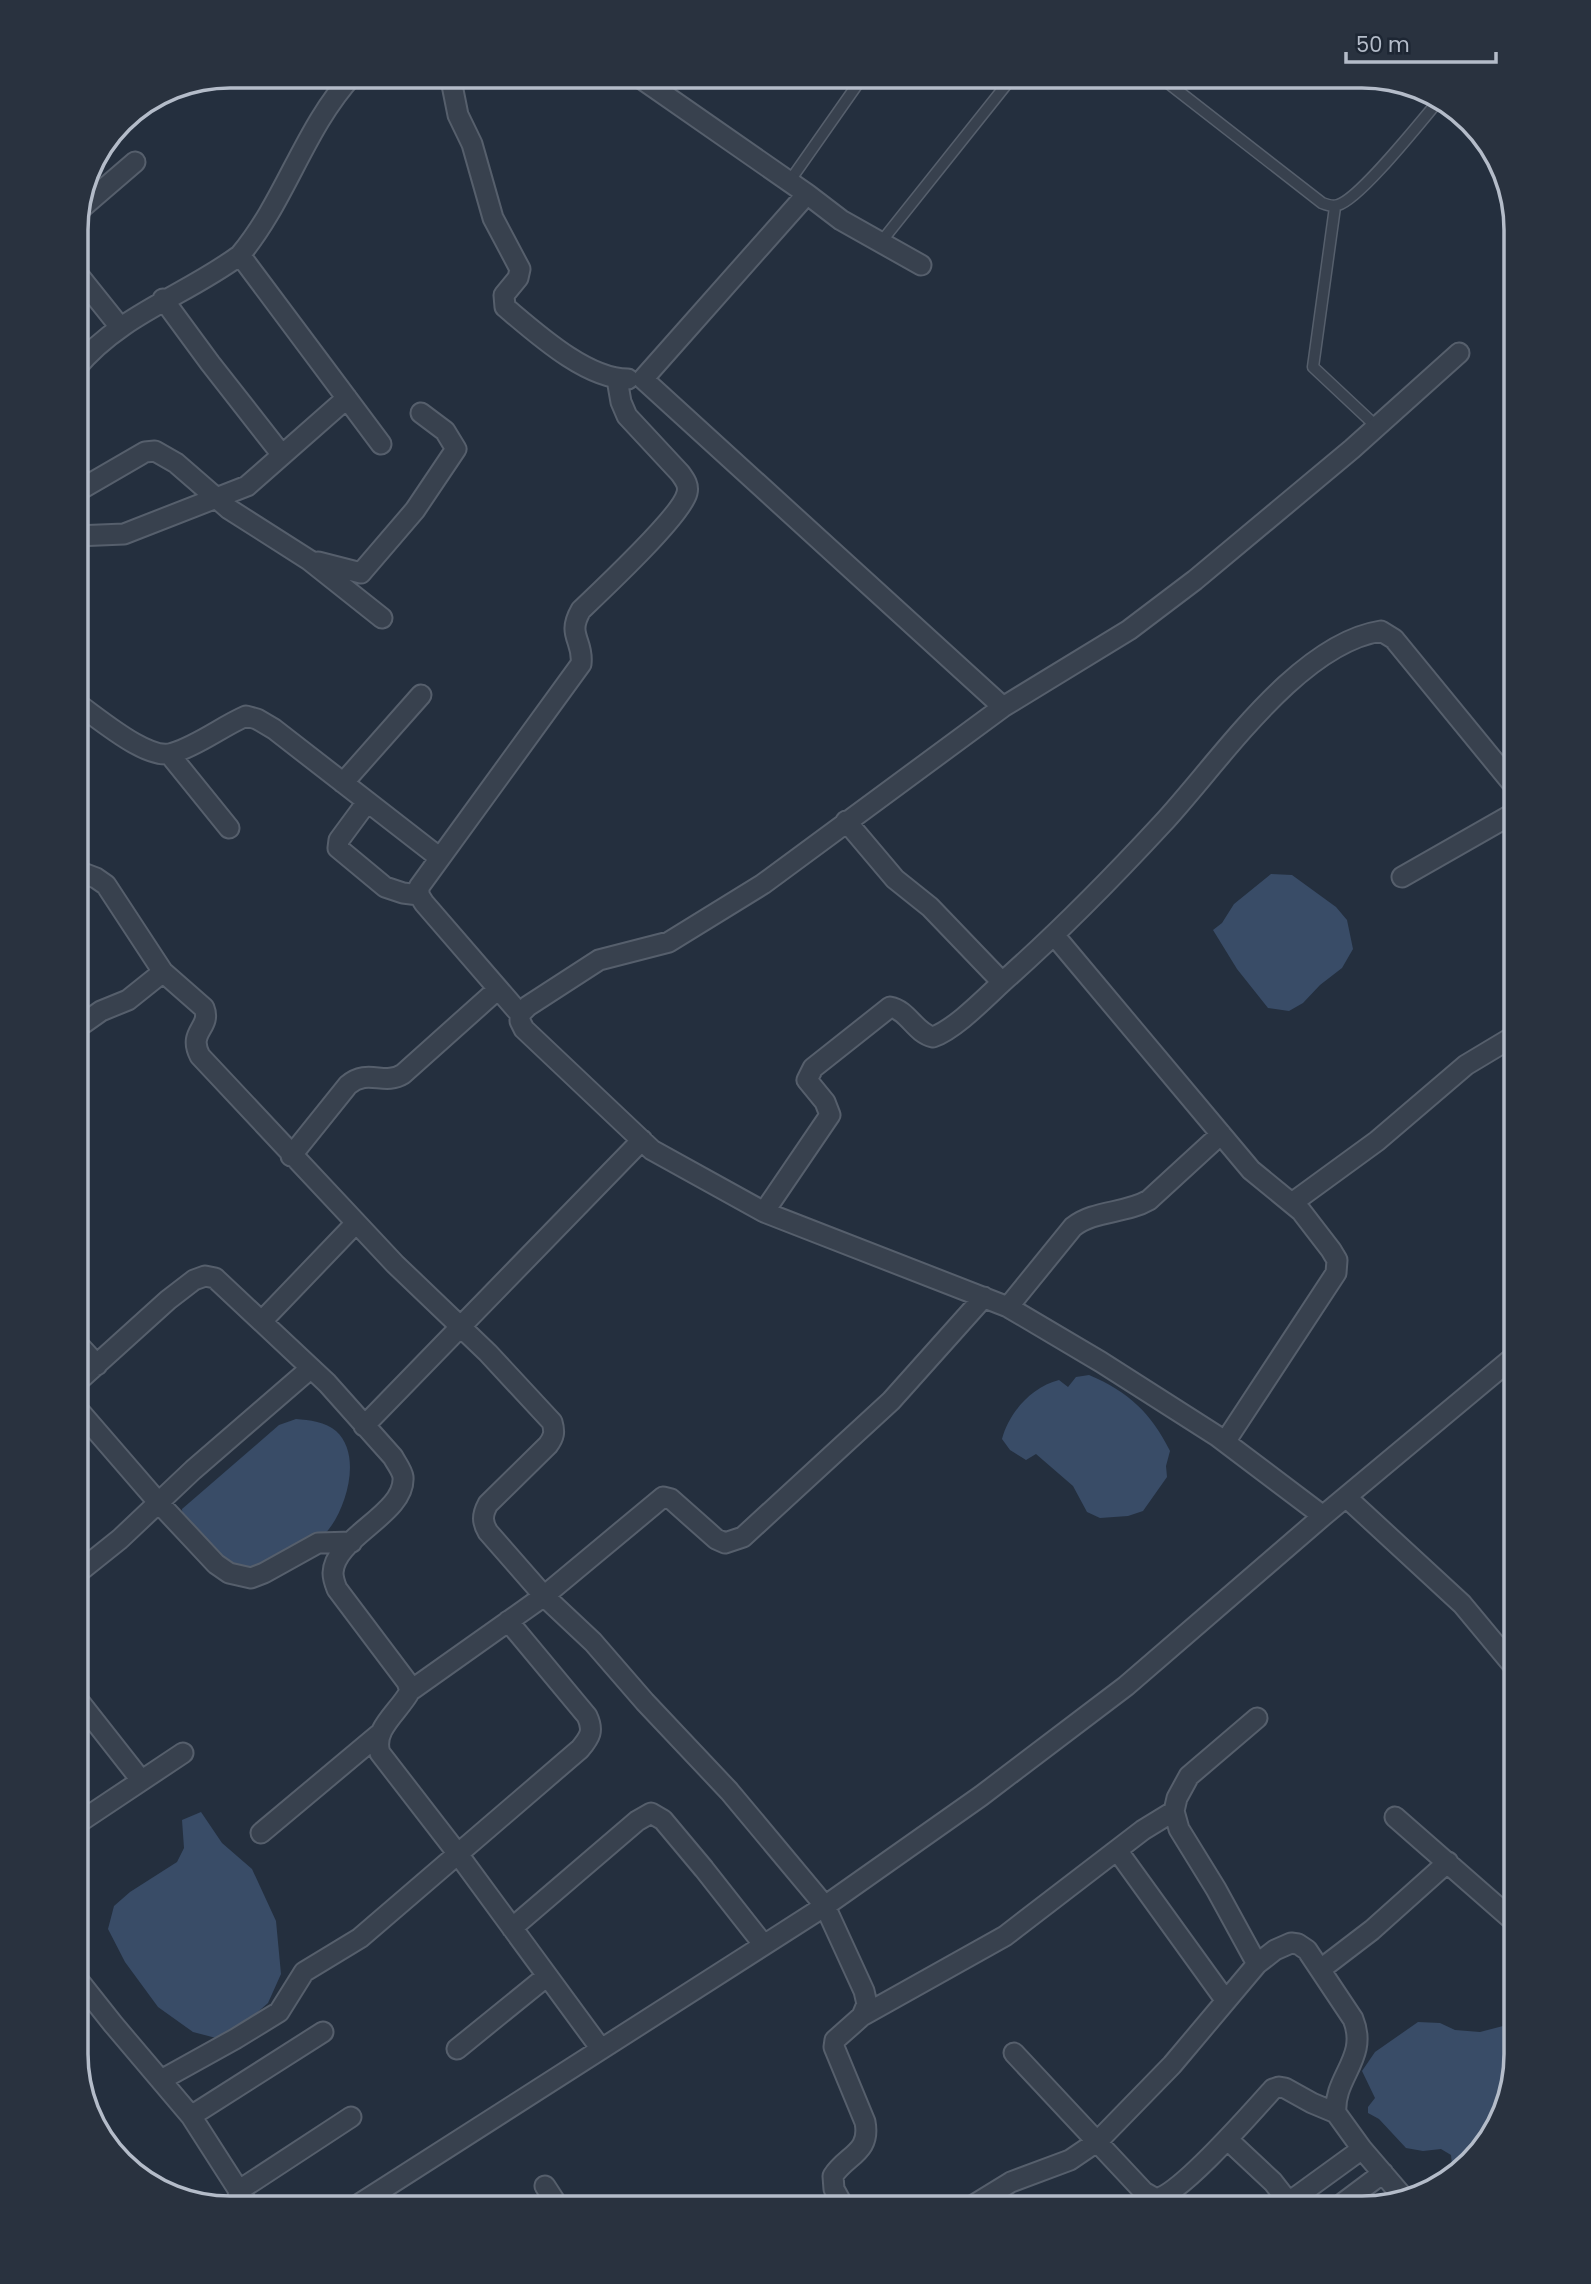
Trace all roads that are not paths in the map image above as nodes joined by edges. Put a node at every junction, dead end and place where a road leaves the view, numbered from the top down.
1 (342, 88) edge
2 (453, 88) edge
3 (655, 88) edge
4 (855, 88) edge
5 (1004, 88) edge
6 (1176, 88) edge
7 (1434, 106) edge
8 (135, 162) dead end
9 (789, 181) junction
10 (807, 194) junction
11 (91, 200) edge
12 (1335, 207) junction
13 (881, 243) junction
14 (240, 255) junction
15 (921, 265) dead end
16 (88, 287) edge
17 (163, 299) junction
18 (120, 327) junction
19 (88, 354) edge
20 (1459, 354) dead end
21 (617, 379) junction
22 (643, 379) junction
23 (346, 398) junction
24 (421, 413) dead end
25 (1377, 427) junction
26 (381, 444) dead end
27 (282, 455) junction
28 (88, 485) edge
29 (216, 498) junction
30 (88, 535) edge
31 (309, 560) junction
32 (382, 618) dead end
33 (421, 695) dead end
34 (1003, 707) junction
35 (88, 711) edge
36 (170, 755) junction
37 (1504, 773) edge
38 (343, 783) junction
39 (367, 802) junction
40 (1504, 819) edge
41 (846, 821) junction
42 (229, 828) dead end
43 (440, 858) junction
44 (88, 875) edge
45 (1402, 877) dead end
46 (419, 895) junction
47 (1054, 936) junction
48 (163, 972) junction
49 (1002, 982) junction
50 (498, 989) junction
51 (520, 1014) junction
52 (88, 1020) edge
53 (1504, 1042) edge
54 (1221, 1134) junction
55 (642, 1140) junction
56 (291, 1156) junction
57 (1292, 1203) junction
58 (764, 1212) junction
59 (356, 1223) junction
60 (984, 1297) junction
61 (1008, 1307) junction
62 (262, 1321) junction
63 (461, 1328) junction
64 (88, 1355) edge
65 (97, 1365) junction
66 (1504, 1366) edge
67 (311, 1368) junction
68 (88, 1373) edge
69 (88, 1421) edge
70 (364, 1426) junction
71 (1225, 1442) junction
72 (1346, 1497) junction
73 (158, 1502) junction
74 (1323, 1516) junction
75 (352, 1542) junction
76 (88, 1565) edge
77 (544, 1596) junction
78 (508, 1621) junction
79 (1504, 1655) edge
80 (410, 1691) junction
81 (88, 1713) edge
82 (1257, 1718) dead end
83 (379, 1735) junction
84 (183, 1753) dead end
85 (141, 1780) junction
86 (1174, 1811) junction
87 (88, 1816) edge
88 (1395, 1817) dead end
89 (261, 1833) dead end
90 (1117, 1850) junction
91 (458, 1854) junction
92 (1448, 1862) junction
93 (825, 1906) junction
94 (1504, 1911) edge
95 (512, 1928) junction
96 (763, 1944) junction
97 (1257, 1964) junction
98 (1321, 1969) junction
99 (547, 1976) junction
100 (88, 1992) edge
101 (1226, 2001) junction
102 (862, 2016) junction
103 (323, 2032) dead end
104 (457, 2049) dead end
105 (601, 2049) junction
106 (1013, 2053) dead end
107 (161, 2080) junction
108 (1336, 2113) junction
109 (191, 2116) junction
110 (351, 2117) dead end
111 (1227, 2139) junction
112 (1098, 2141) junction
113 (1362, 2149) junction
114 (1383, 2173) junction
115 (545, 2186) dead end
116 (238, 2191) junction
117 (1399, 2192) edge
118 (242, 2196) edge
119 (372, 2196) edge
120 (552, 2196) edge
121 (838, 2196) edge
122 (988, 2196) edge
123 (1151, 2196) edge
124 (1163, 2196) edge
125 (1279, 2196) edge
126 (1296, 2196) edge
127 (1352, 2196) edge

1 - 14 street
2 - 21 street
3 - 9 street
4 - 9 lane
5 - 13 lane
6 - 12 lane
7 - 12 lane
8 - 11 street
9 - 10 street
10 - 13 street
10 - 22 street
12 - 25 lane
13 - 15 street
14 - 17 street
14 - 23 street
16 - 18 street
17 - 18 street
17 - 27 street
18 - 19 street
20 - 25 street
21 - 22 street
21 - 43 street
22 - 34 street
23 - 26 street
23 - 27 street
24 - 31 street
25 - 34 street
27 - 29 street
28 - 29 street
29 - 30 street
29 - 31 street
31 - 32 street
33 - 38 street
34 - 41 street
35 - 36 street
36 - 38 street
36 - 42 street
37 - 47 street
38 - 39 street
39 - 43 street
39 - 46 street
40 - 45 street
41 - 49 street
41 - 51 street
43 - 46 street
44 - 48 street
46 - 50 street
47 - 49 street
47 - 54 street
48 - 52 street
48 - 56 street
49 - 58 street
50 - 51 street
50 - 56 street
51 - 55 street
53 - 57 street
54 - 57 street
54 - 61 street
55 - 58 street
55 - 63 street
56 - 59 street
57 - 71 street
58 - 60 street
59 - 62 street
59 - 63 street
60 - 61 street
60 - 77 street
61 - 71 street
62 - 65 street
62 - 67 street
63 - 70 street
63 - 77 street
64 - 65 street
65 - 68 street
66 - 72 street
67 - 70 street
67 - 73 street
69 - 73 street
70 - 75 street
71 - 74 street
72 - 74 street
72 - 79 street
73 - 75 street
73 - 76 street
74 - 93 street
75 - 80 street
77 - 78 street
77 - 93 street
78 - 80 street
78 - 91 street
80 - 83 street
81 - 85 street
82 - 86 street
83 - 89 street
83 - 91 street
84 - 85 street
85 - 87 street
86 - 90 street
86 - 97 street
88 - 92 street
90 - 101 street
90 - 102 street
91 - 95 street
91 - 107 street
92 - 94 street
92 - 98 street
93 - 96 street
93 - 102 street
95 - 96 street
95 - 99 street
96 - 105 street
97 - 98 street
97 - 101 street
98 - 108 street
99 - 104 street
99 - 105 street
100 - 107 street
101 - 112 street
102 - 121 street
103 - 109 street
105 - 119 street
106 - 112 street
107 - 109 street
108 - 111 street
108 - 113 street
109 - 116 street
110 - 116 street
111 - 124 street
111 - 125 street
112 - 122 street
112 - 123 street
113 - 114 street
113 - 126 street
114 - 117 street
114 - 127 street
115 - 120 street
116 - 118 street

